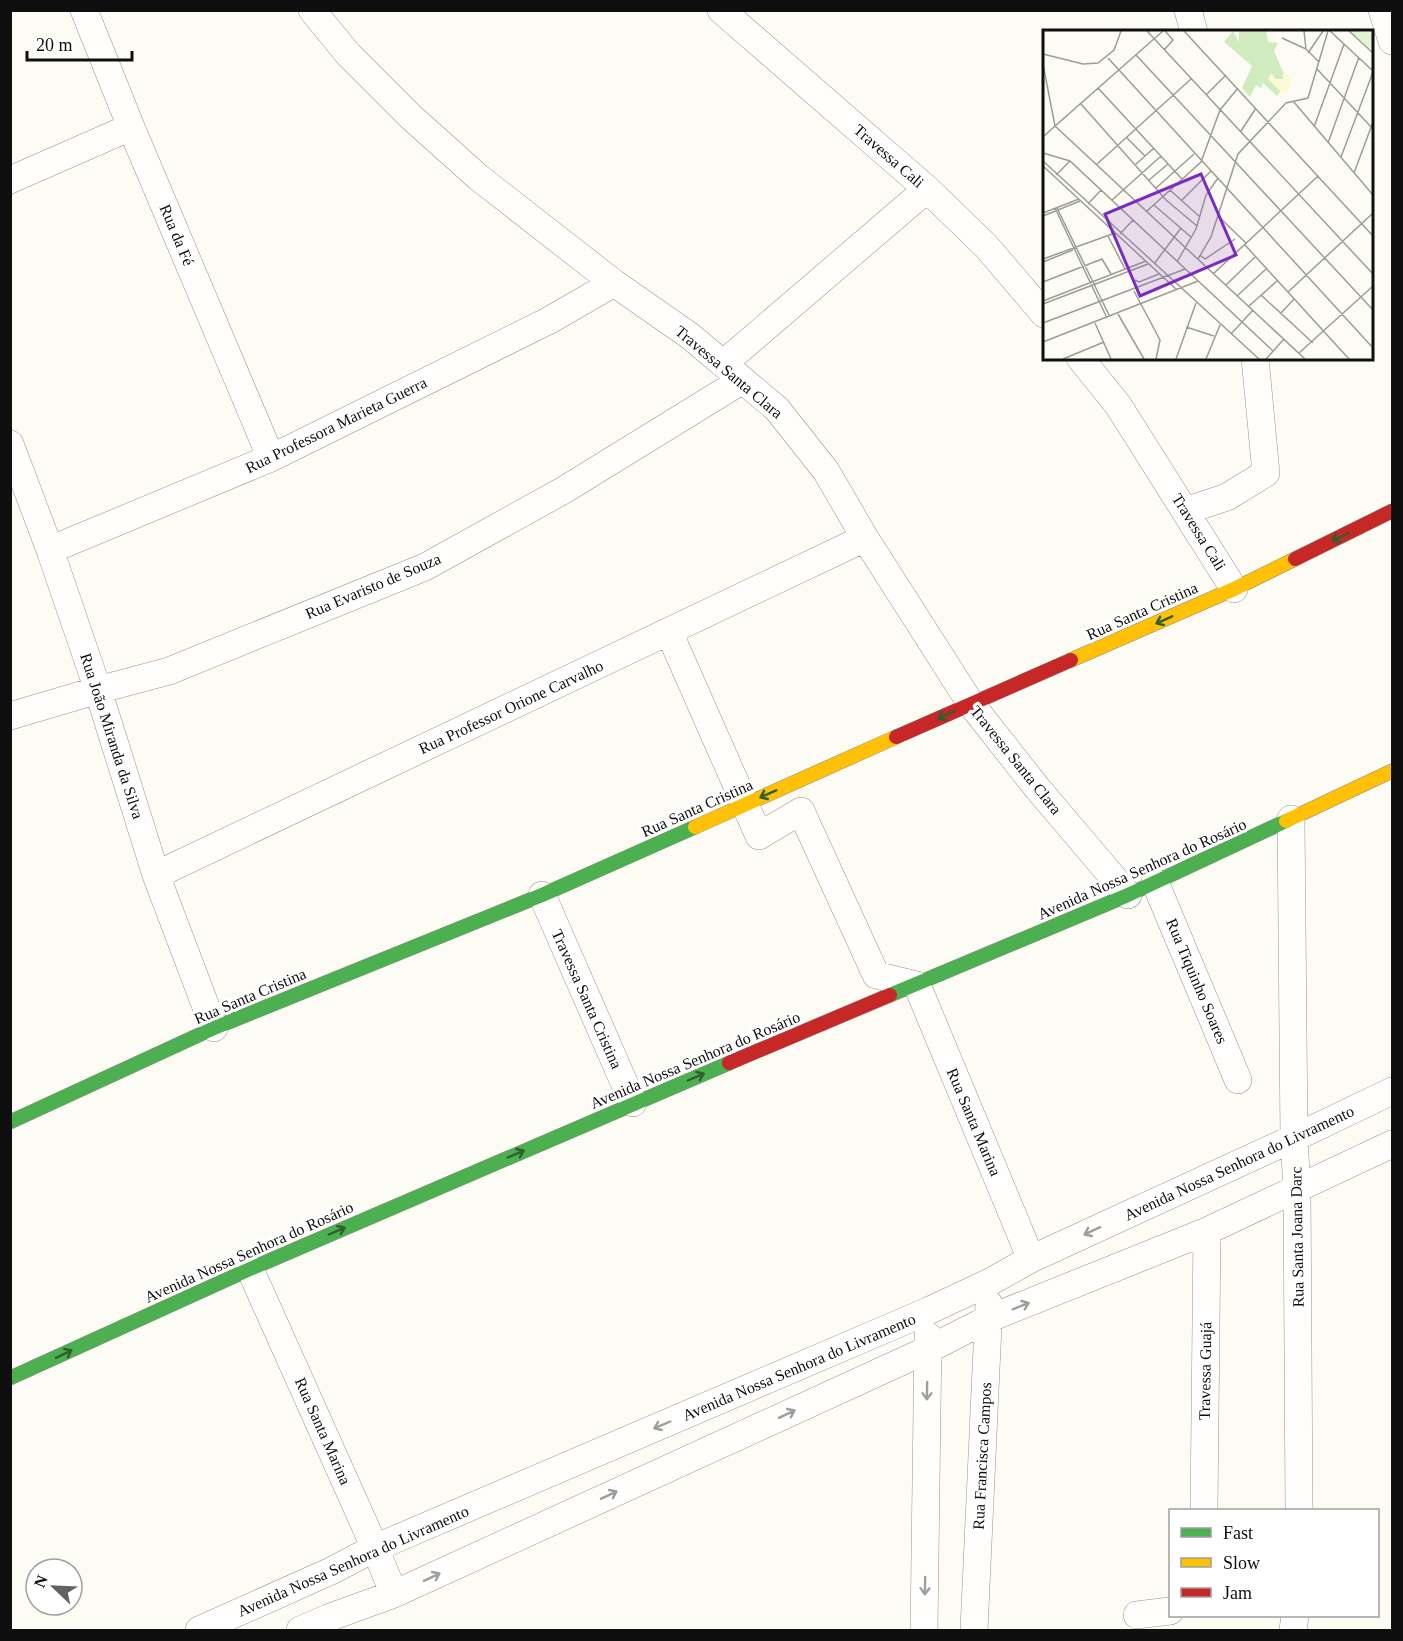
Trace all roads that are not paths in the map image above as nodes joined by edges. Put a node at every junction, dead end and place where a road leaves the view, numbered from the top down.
1 (84, 10) edge
2 (312, 10) edge
3 (1188, 10) edge
4 (1382, 10) edge
5 (726, 12) edge
6 (1193, 30) edge
7 (1392, 41) edge
8 (131, 127) junction
9 (10, 180) edge
10 (927, 189) junction
11 (614, 283) junction
12 (1043, 313) edge
13 (1082, 360) edge
14 (1255, 360) edge
15 (732, 372) junction
16 (10, 444) edge
17 (271, 458) junction
18 (1185, 511) junction
19 (1392, 511) edge
20 (865, 538) junction
21 (50, 550) junction
22 (1234, 589) junction
23 (669, 632) junction
24 (98, 690) junction
25 (971, 704) junction
26 (10, 716) edge
27 (1392, 771) edge
28 (744, 805) junction
29 (1291, 819) junction
30 (156, 875) junction
31 (1155, 882) junction
32 (542, 895) junction
33 (1128, 895) junction
34 (917, 985) junction
35 (214, 1028) junction
36 (1238, 1080) dead end
37 (1392, 1091) edge
38 (633, 1103) junction
39 (10, 1122) edge
40 (1294, 1138) junction
41 (1392, 1144) edge
42 (1297, 1189) junction
43 (1207, 1231) junction
44 (1031, 1259) junction
45 (250, 1269) junction
46 (990, 1282) junction
47 (928, 1311) junction
48 (988, 1319) junction
49 (927, 1350) junction
50 (10, 1378) edge
51 (1204, 1509) edge
52 (1299, 1509) edge
53 (375, 1548) junction
54 (331, 1572) junction
55 (394, 1594) junction
56 (1169, 1611) edge
57 (1137, 1615) dead end
58 (328, 1624) edge
59 (199, 1630) edge
60 (300, 1630) edge
61 (924, 1630) edge
62 (974, 1630) edge

1 - 8 street, Rua da Fé
2 - 11 street, Travessa Santa Clara
3 - 6 street
4 - 7 street
5 - 10 street, Travessa Cali
8 - 9 street
8 - 17 street, Rua da Fé
10 - 12 street, Travessa Cali
10 - 15 street, Rua Evaristo de Souza
11 - 15 street, Travessa Santa Clara
11 - 17 street, Rua Professora Marieta Guerra
13 - 18 street, Travessa Cali
14 - 18 street
15 - 20 street, Travessa Santa Clara
15 - 24 street, Rua Evaristo de Souza
16 - 21 street, Rua João Miranda da Silva
17 - 21 street, Rua Professora Marieta Guerra
18 - 22 street, Travessa Cali
19 -> 22 main road, Rua Santa Cristina
20 - 23 street, Rua Professor Orione Carvalho
20 - 25 street, Travessa Santa Clara
21 - 24 street, Rua João Miranda da Silva
22 -> 25 main road, Rua Santa Cristina
23 - 28 street
23 - 30 street, Rua Professor Orione Carvalho
24 - 26 street, Rua Evaristo de Souza
24 - 30 street, Rua João Miranda da Silva
25 -> 28 main road, Rua Santa Cristina
25 - 33 street, Travessa Santa Clara
27 - 29 main road, Avenida Nossa Senhora do Rosário
28 - 32 main road, Rua Santa Cristina
28 - 34 street
29 - 31 main road, Avenida Nossa Senhora do Rosário
29 - 40 street, Rua Santa Joana Darc
30 - 35 street, Rua João Miranda da Silva
31 - 33 main road, Avenida Nossa Senhora do Rosário
31 - 36 street, Rua Tiquinho Soares
32 - 35 main road, Rua Santa Cristina
32 - 38 street, Travessa Santa Cristina
33 - 34 main road, Avenida Nossa Senhora do Rosário
38 -> 34 main road, Avenida Nossa Senhora do Rosário
34 - 44 street, Rua Santa Marina
35 - 39 main road, Rua Santa Cristina
37 - 40 street, Avenida Nossa Senhora do Livramento
45 -> 38 main road, Avenida Nossa Senhora do Rosário
40 - 42 street, Rua Santa Joana Darc
40 -> 44 street, Avenida Nossa Senhora do Livramento
41 - 42 street
42 - 43 street
42 - 52 street, Rua Santa Joana Darc
48 -> 43 street
43 - 51 street, Travessa Guajá
44 - 46 street, Avenida Nossa Senhora do Livramento
50 -> 45 main road, Avenida Nossa Senhora do Rosário
45 - 53 street, Rua Santa Marina
46 - 47 street, Avenida Nossa Senhora do Livramento
46 - 48 street, Rua Francisca Campos
47 - 49 street
47 -> 53 street, Avenida Nossa Senhora do Livramento
48 - 49 street
48 - 62 street, Rua Francisca Campos
55 -> 49 street
49 -> 61 street
53 - 54 street, Avenida Nossa Senhora do Livramento
53 - 55 street, Rua Santa Marina
54 - 58 street
54 - 59 street, Avenida Nossa Senhora do Livramento
55 - 58 street
56 - 57 street
58 - 60 street

